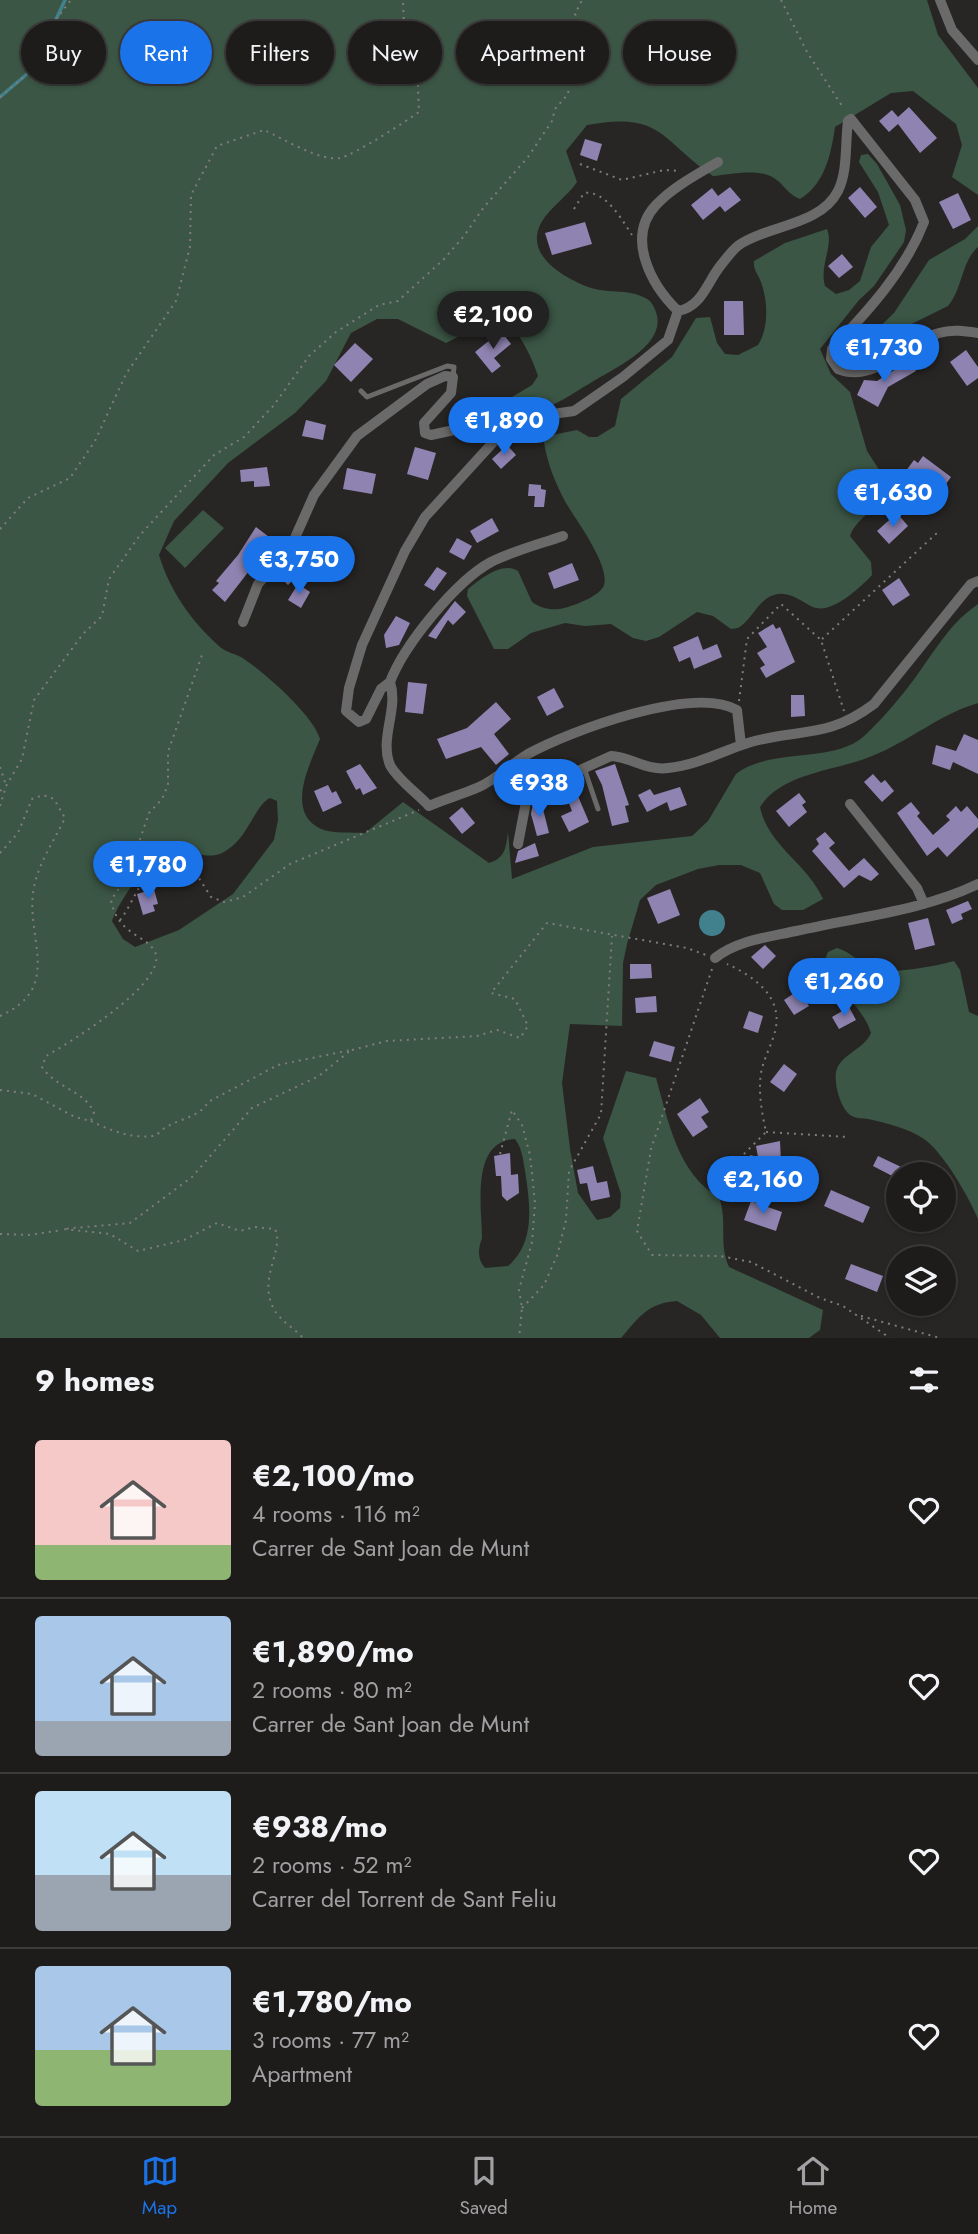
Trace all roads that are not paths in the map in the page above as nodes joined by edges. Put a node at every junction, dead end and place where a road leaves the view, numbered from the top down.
1 (940, 0) edge
2 (978, 60) edge
3 (718, 162) dead end
4 (678, 311) junction
5 (978, 333) edge
6 (453, 377) junction
7 (361, 391) dead end
8 (507, 427) junction
9 (563, 536) dead end
10 (978, 581) edge
11 (243, 622) dead end
12 (390, 682) junction
13 (741, 745) junction
14 (584, 768) junction
15 (850, 804) dead end
16 (597, 808) dead end
17 (518, 844) dead end
18 (978, 884) edge
19 (924, 904) junction
20 (715, 958) road end

1 - 2 street
3 - 4 street
4 - 5 street
4 - 8 street
6 - 7 lane
6 - 8 street
6 - 11 street
8 - 12 street
9 - 12 street
10 - 13 street
12 - 13 street
13 - 14 street
14 - 16 lane
14 - 17 street
15 - 19 street
18 - 19 street
19 - 20 street

